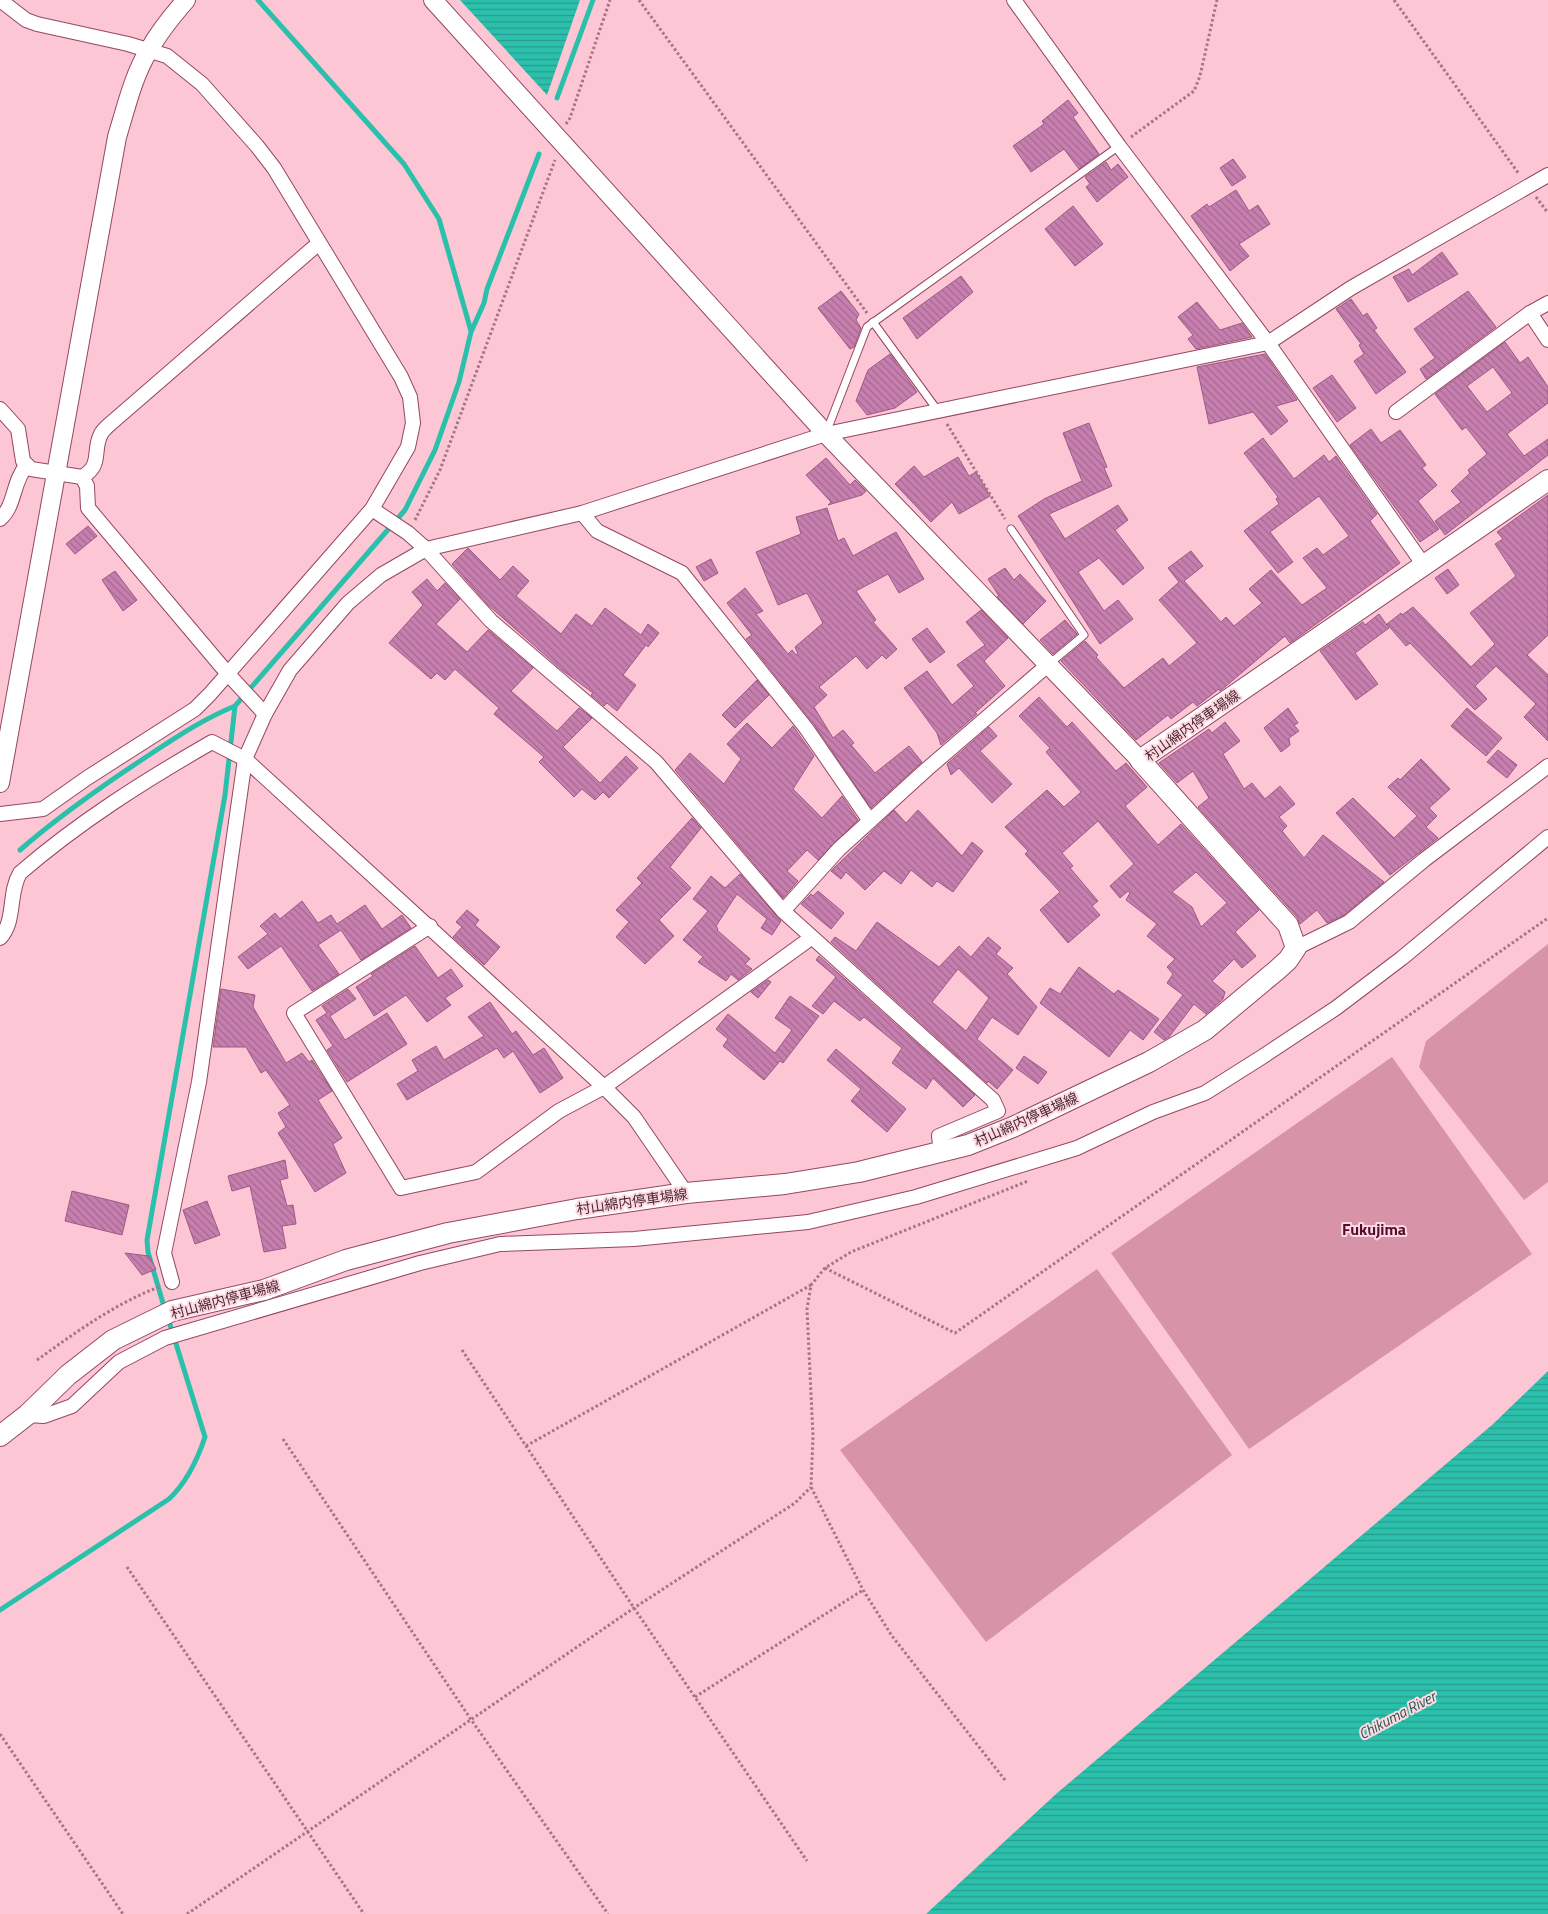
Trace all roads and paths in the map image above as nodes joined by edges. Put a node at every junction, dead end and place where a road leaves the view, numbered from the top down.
1 (0, 0) edge
2 (186, 0) edge
3 (433, 0) edge
4 (610, 0) edge
5 (640, 0) edge
6 (1014, 0) edge
7 (1217, 0) edge
8 (1394, 0) edge
9 (148, 51) junction
10 (555, 133) junction
11 (1119, 146) junction
12 (567, 147) junction
13 (1548, 175) edge
14 (1528, 187) junction
15 (319, 243) junction
16 (1548, 303) edge
17 (1530, 314) junction
18 (873, 322) junction
19 (1548, 340) edge
20 (1268, 342) junction
21 (0, 409) edge
22 (938, 411) junction
23 (1396, 412) dead end
24 (826, 434) junction
25 (27, 465) junction
26 (56, 474) junction
27 (82, 477) junction
28 (1548, 480) edge
29 (376, 512) junction
30 (582, 513) junction
31 (0, 518) edge
32 (1011, 529) joint
33 (405, 531) junction
34 (426, 549) junction
35 (1424, 564) junction
36 (1049, 664) junction
37 (231, 677) junction
38 (261, 710) junction
39 (242, 758) junction
40 (1140, 760) junction
41 (1548, 766) edge
42 (0, 783) edge
43 (0, 814) edge
44 (870, 822) junction
45 (1548, 838) edge
46 (783, 911) junction
47 (1548, 918) edge
48 (430, 926) junction
49 (0, 938) edge
50 (811, 938) junction
51 (1296, 948) junction
52 (604, 1087) junction
53 (940, 1152) junction
54 (1032, 1179) dead end
55 (686, 1193) junction
56 (825, 1268) junction
57 (172, 1282) joint
58 (811, 1285) junction
59 (462, 1350) dead end
60 (36, 1360) dead end
61 (28, 1415) junction
62 (0, 1436) edge
63 (283, 1439) dead end
64 (526, 1446) junction
65 (811, 1486) junction
66 (127, 1567) dead end
67 (863, 1590) junction
68 (634, 1608) junction
69 (695, 1697) junction
70 (472, 1721) junction
71 (0, 1734) edge
72 (1005, 1780) dead end
73 (308, 1832) junction
74 (807, 1861) dead end
75 (123, 1914) edge
76 (187, 1914) edge
77 (364, 1914) edge
78 (608, 1914) edge

1 - 9 street
2 - 9 street
3 - 10 street
4 - 10 path
5 - 18 path
6 - 11 street
7 - 11 path
8 - 14 path
9 - 15 street
9 - 26 street
10 - 12 street
11 - 18 lane
11 - 20 street
12 - 24 street
12 - 33 path
13 - 14 street
14 - 20 street
15 - 27 street
15 - 29 street
16 - 17 street
17 - 19 street
17 - 23 street
18 - 22 lane
18 - 24 lane
20 - 22 street
20 - 35 street
21 - 25 street
22 - 24 street
22 - 32 path
24 - 30 street
24 - 36 street
25 - 26 street
25 - 31 street
26 - 27 street
26 - 42 street
27 - 37 street
28 - 35 main road, 村山綿内停車場線
29 - 33 street
29 - 37 street
30 - 34 street
30 - 44 street
32 - 36 lane
33 - 34 street
34 - 38 street
34 - 46 street
35 - 40 main road, 村山綿内停車場線
36 - 40 street
36 - 44 street
37 - 38 street
37 - 43 street
38 - 39 street
39 - 48 street
39 - 49 street
39 - 57 street
40 - 51 main road, 村山綿内停車場線
41 - 51 street
44 - 46 street
45 - 61 street
46 - 50 street
47 - 56 path
48 - 52 street
48 - 52 street
50 - 52 street
50 - 53 street
51 - 53 main road, 村山綿内停車場線
52 - 55 street
53 - 55 main road, 村山綿内停車場線
54 - 56 path
55 - 61 main road, 村山綿内停車場線
56 - 58 path
57 - 60 path
58 - 64 path
58 - 65 path
59 - 64 path
61 - 62 main road, 村山綿内停車場線
63 - 70 path
64 - 68 path
65 - 67 path
65 - 68 path
66 - 73 path
67 - 69 path
67 - 72 path
68 - 69 path
68 - 70 path
69 - 74 path
70 - 73 path
70 - 78 path
71 - 75 path
73 - 76 path
73 - 77 path

